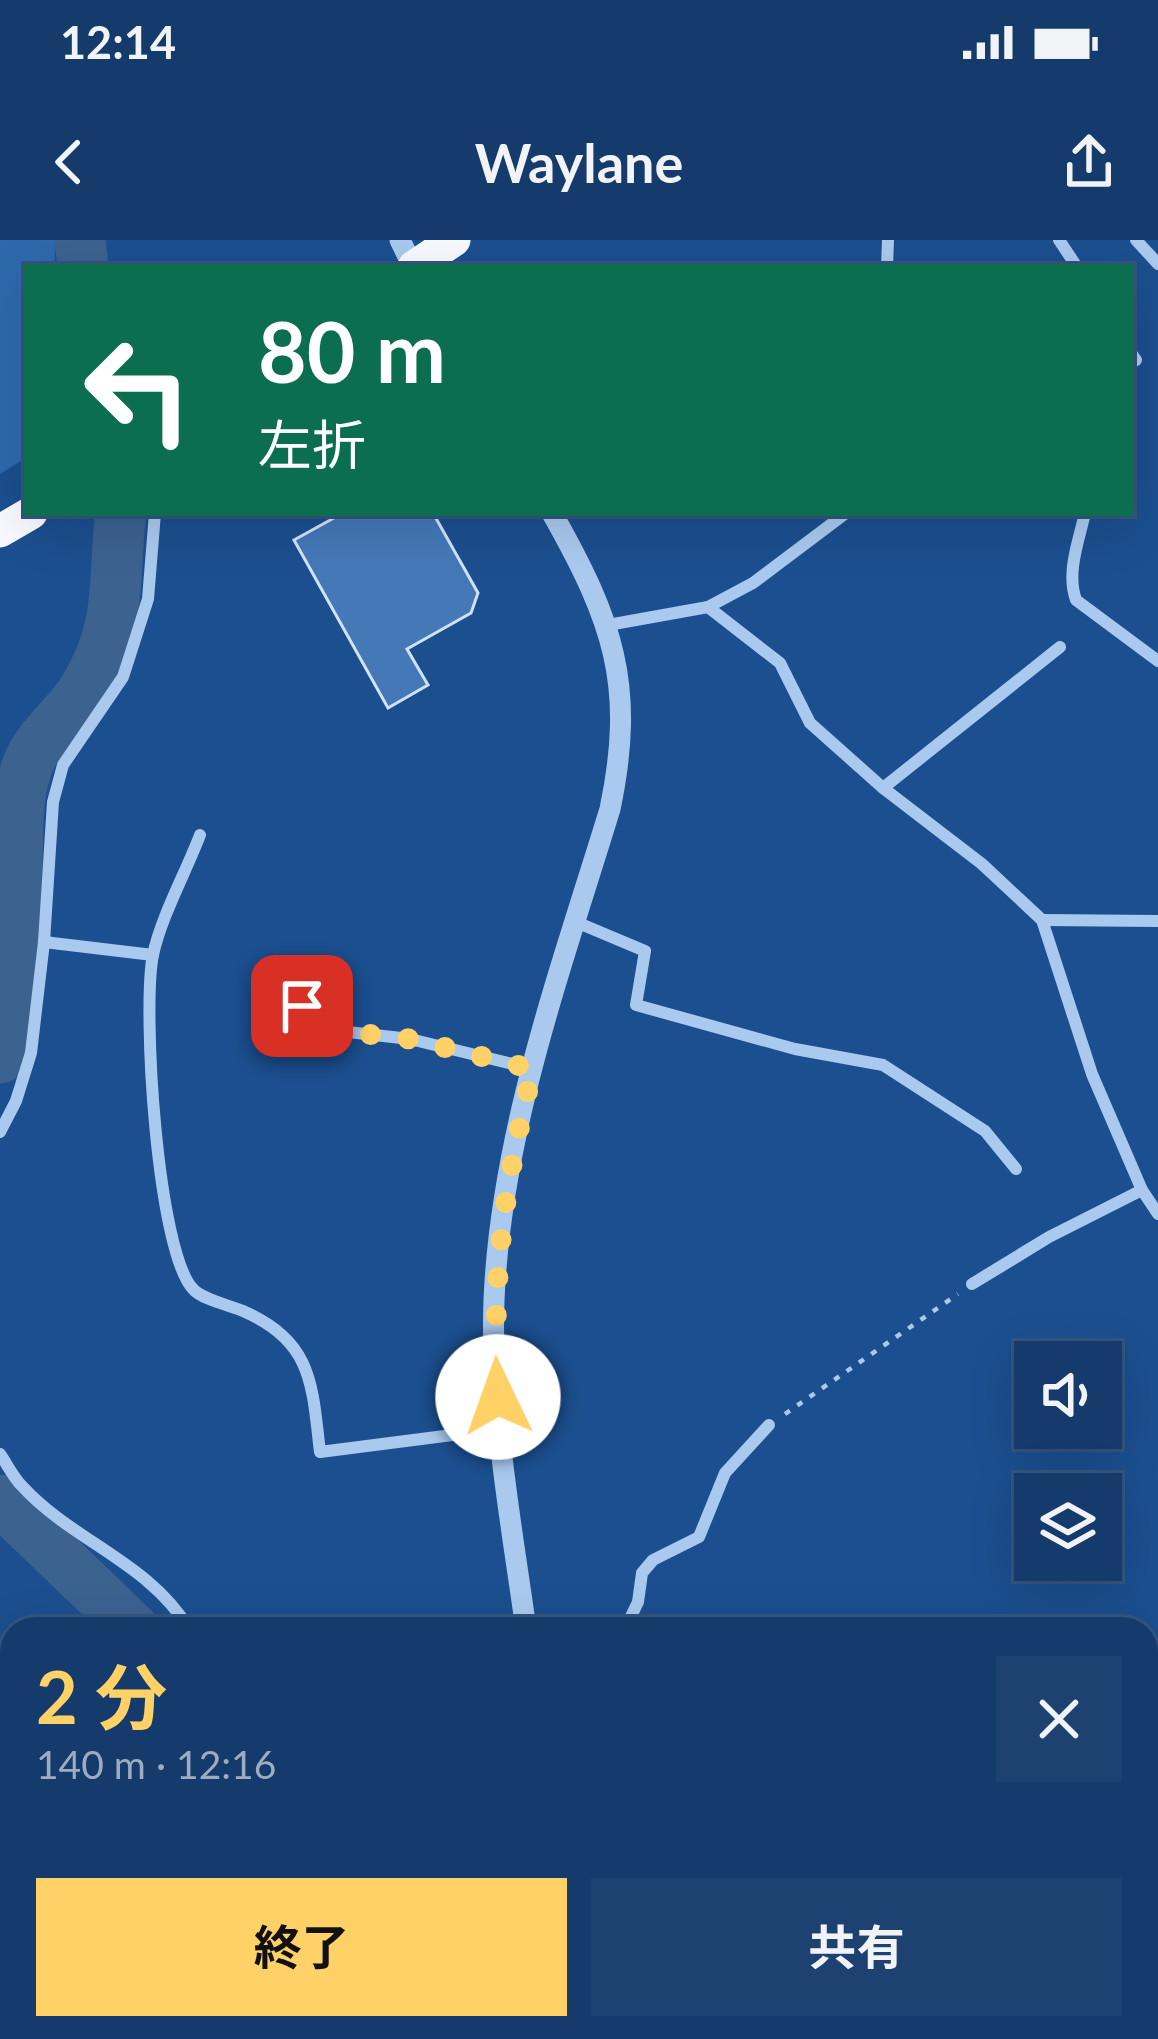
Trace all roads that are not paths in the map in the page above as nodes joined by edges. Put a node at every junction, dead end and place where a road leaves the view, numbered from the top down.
1 (454, 240) edge
2 (1136, 240) edge
3 (418, 264) edge
4 (1158, 264) edge
5 (155, 516) edge
6 (554, 516) edge
7 (842, 516) edge
8 (1084, 516) edge
9 (708, 607) junction
10 (608, 625) junction
11 (1060, 647) dead end
12 (1158, 661) edge
13 (883, 788) junction
14 (200, 836) dead end
15 (1042, 920) junction
16 (1158, 921) edge
17 (576, 922) junction
18 (44, 942) junction
19 (153, 955) junction
20 (302, 1006) dead end
21 (533, 1069) junction
22 (0, 1132) edge
23 (1016, 1169) dead end
24 (1142, 1190) junction
25 (1158, 1214) edge
26 (972, 1284) road end
27 (769, 1425) road end
28 (500, 1429) junction
29 (0, 1454) edge
30 (180, 1617) edge
31 (524, 1617) edge
32 (631, 1617) edge

1 - 3 highway
2 - 4 street
5 - 18 street
6 - 10 street
7 - 9 street
8 - 12 street
9 - 10 street
9 - 13 street
10 - 17 street
11 - 13 street
13 - 15 street
14 - 19 street
15 - 16 street
15 - 24 street
17 - 21 street
17 - 23 street
18 - 19 street
18 - 22 street
19 - 28 street
20 - 21 street
21 - 28 street
24 - 25 street
24 - 26 street
27 - 32 street
28 - 31 street
29 - 30 street

